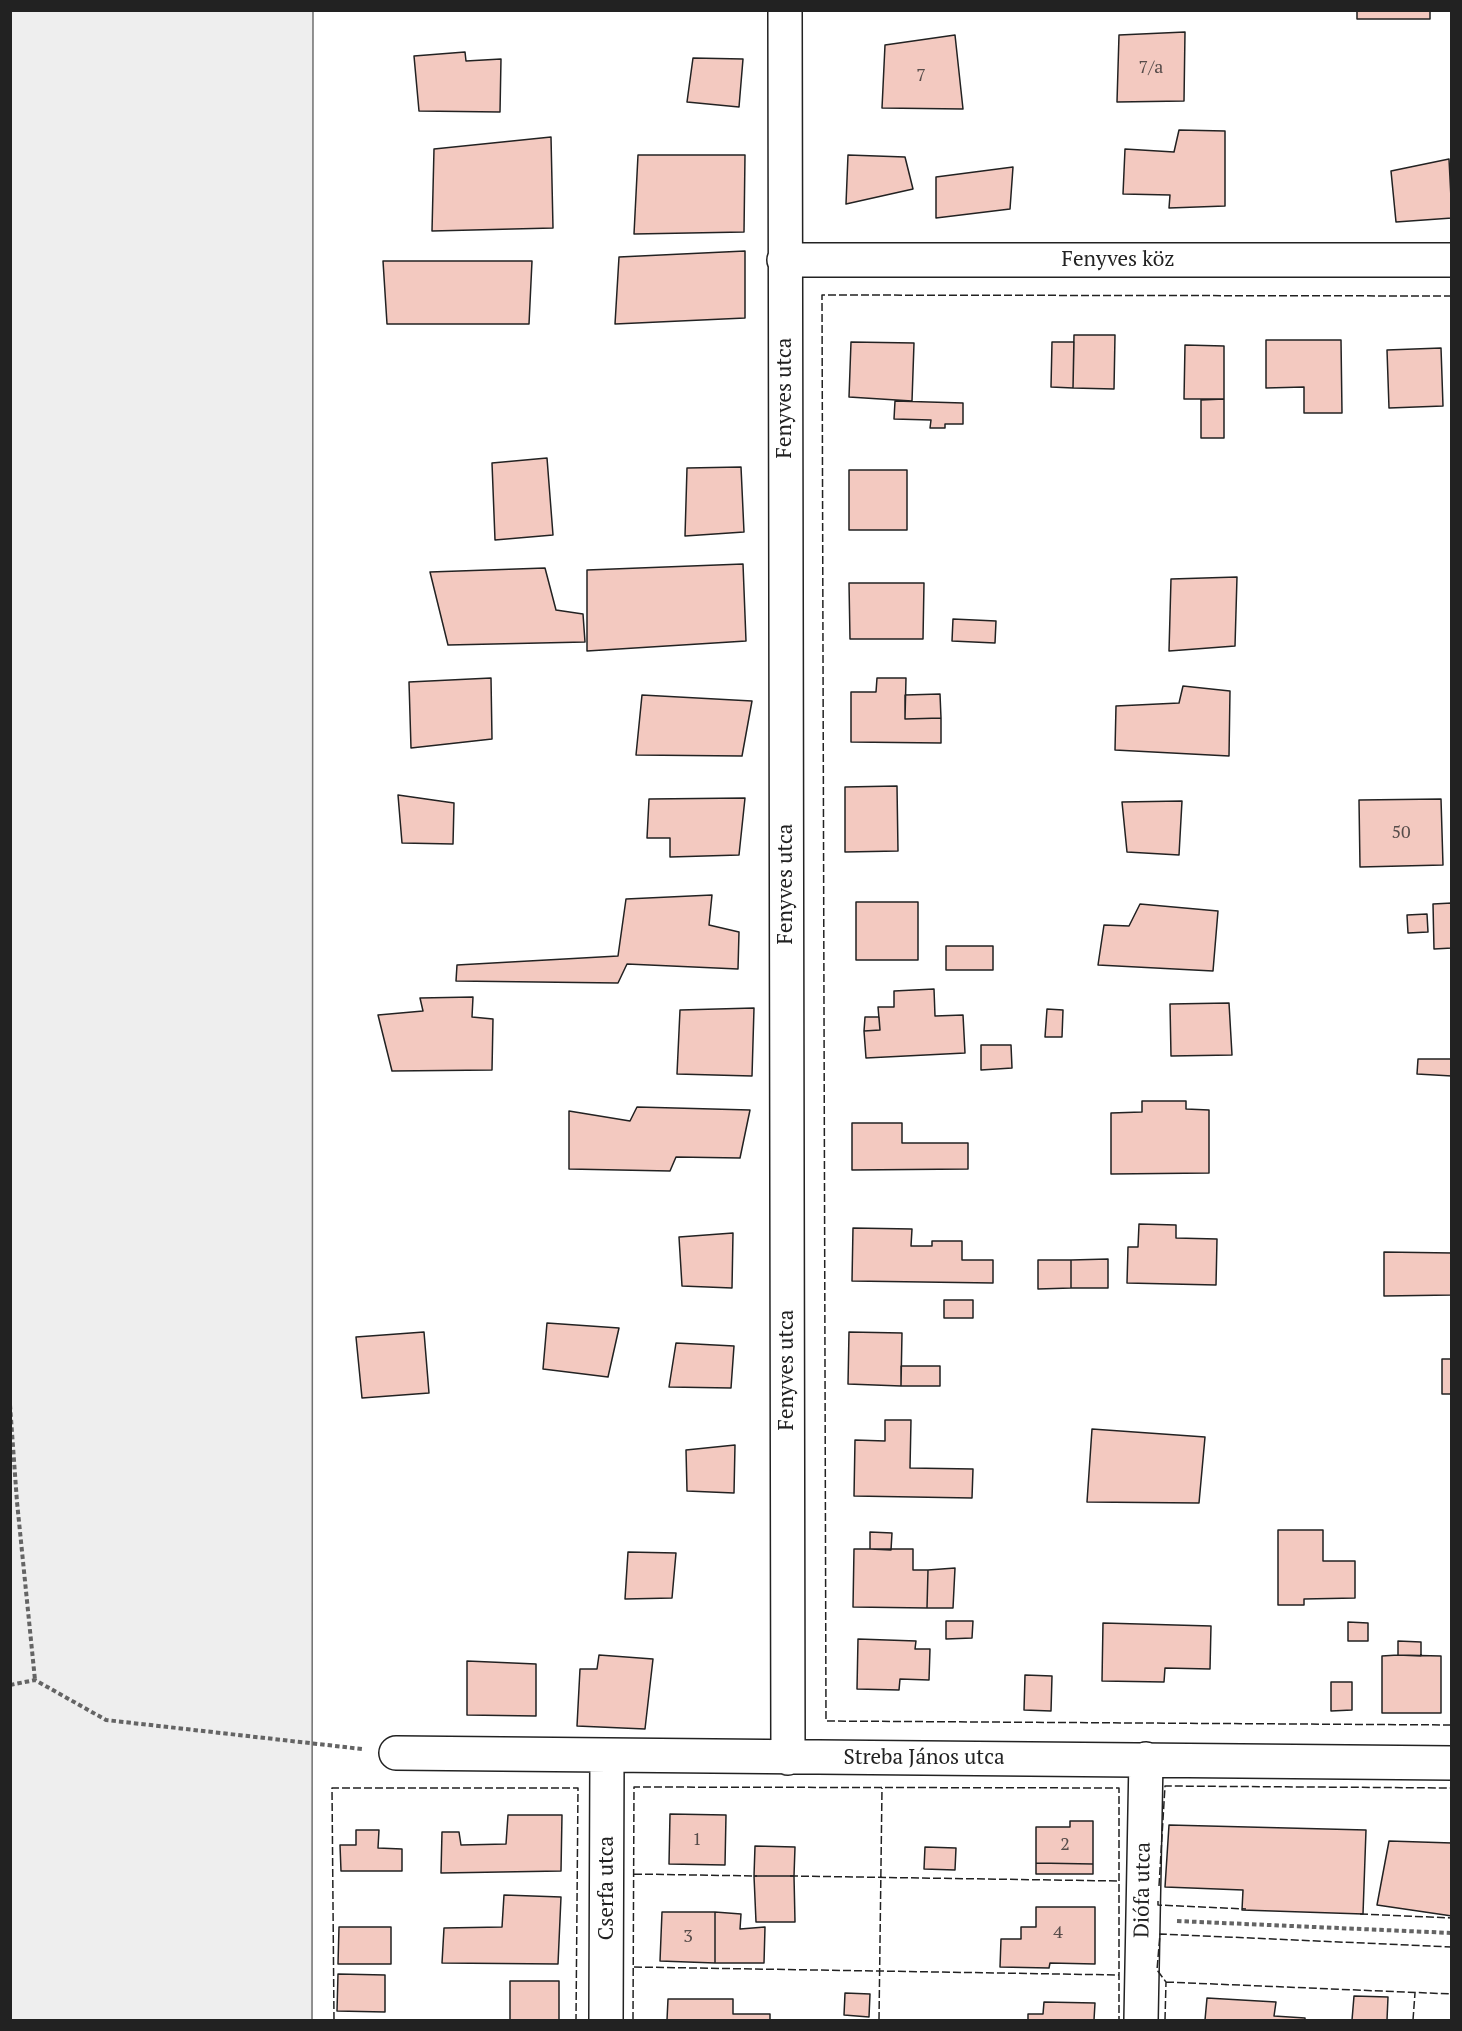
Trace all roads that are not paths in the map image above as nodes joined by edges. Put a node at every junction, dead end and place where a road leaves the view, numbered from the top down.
1 (785, 10) edge
2 (784, 260) junction
3 (1452, 260) edge
4 (396, 1753) road end
5 (607, 1755) junction
6 (788, 1758) junction
7 (1146, 1759) junction
8 (1452, 1763) edge
9 (606, 2020) edge
10 (1141, 2020) edge

1 - 2 street, Fenyves utca
2 - 3 street, Fenyves köz
2 - 6 street, Fenyves utca
4 - 5 street, Streba János utca
5 - 6 street, Streba János utca
5 - 9 street, Cserfa utca
6 - 7 street, Streba János utca
7 - 8 street, Streba János utca
7 - 10 street, Diófa utca

